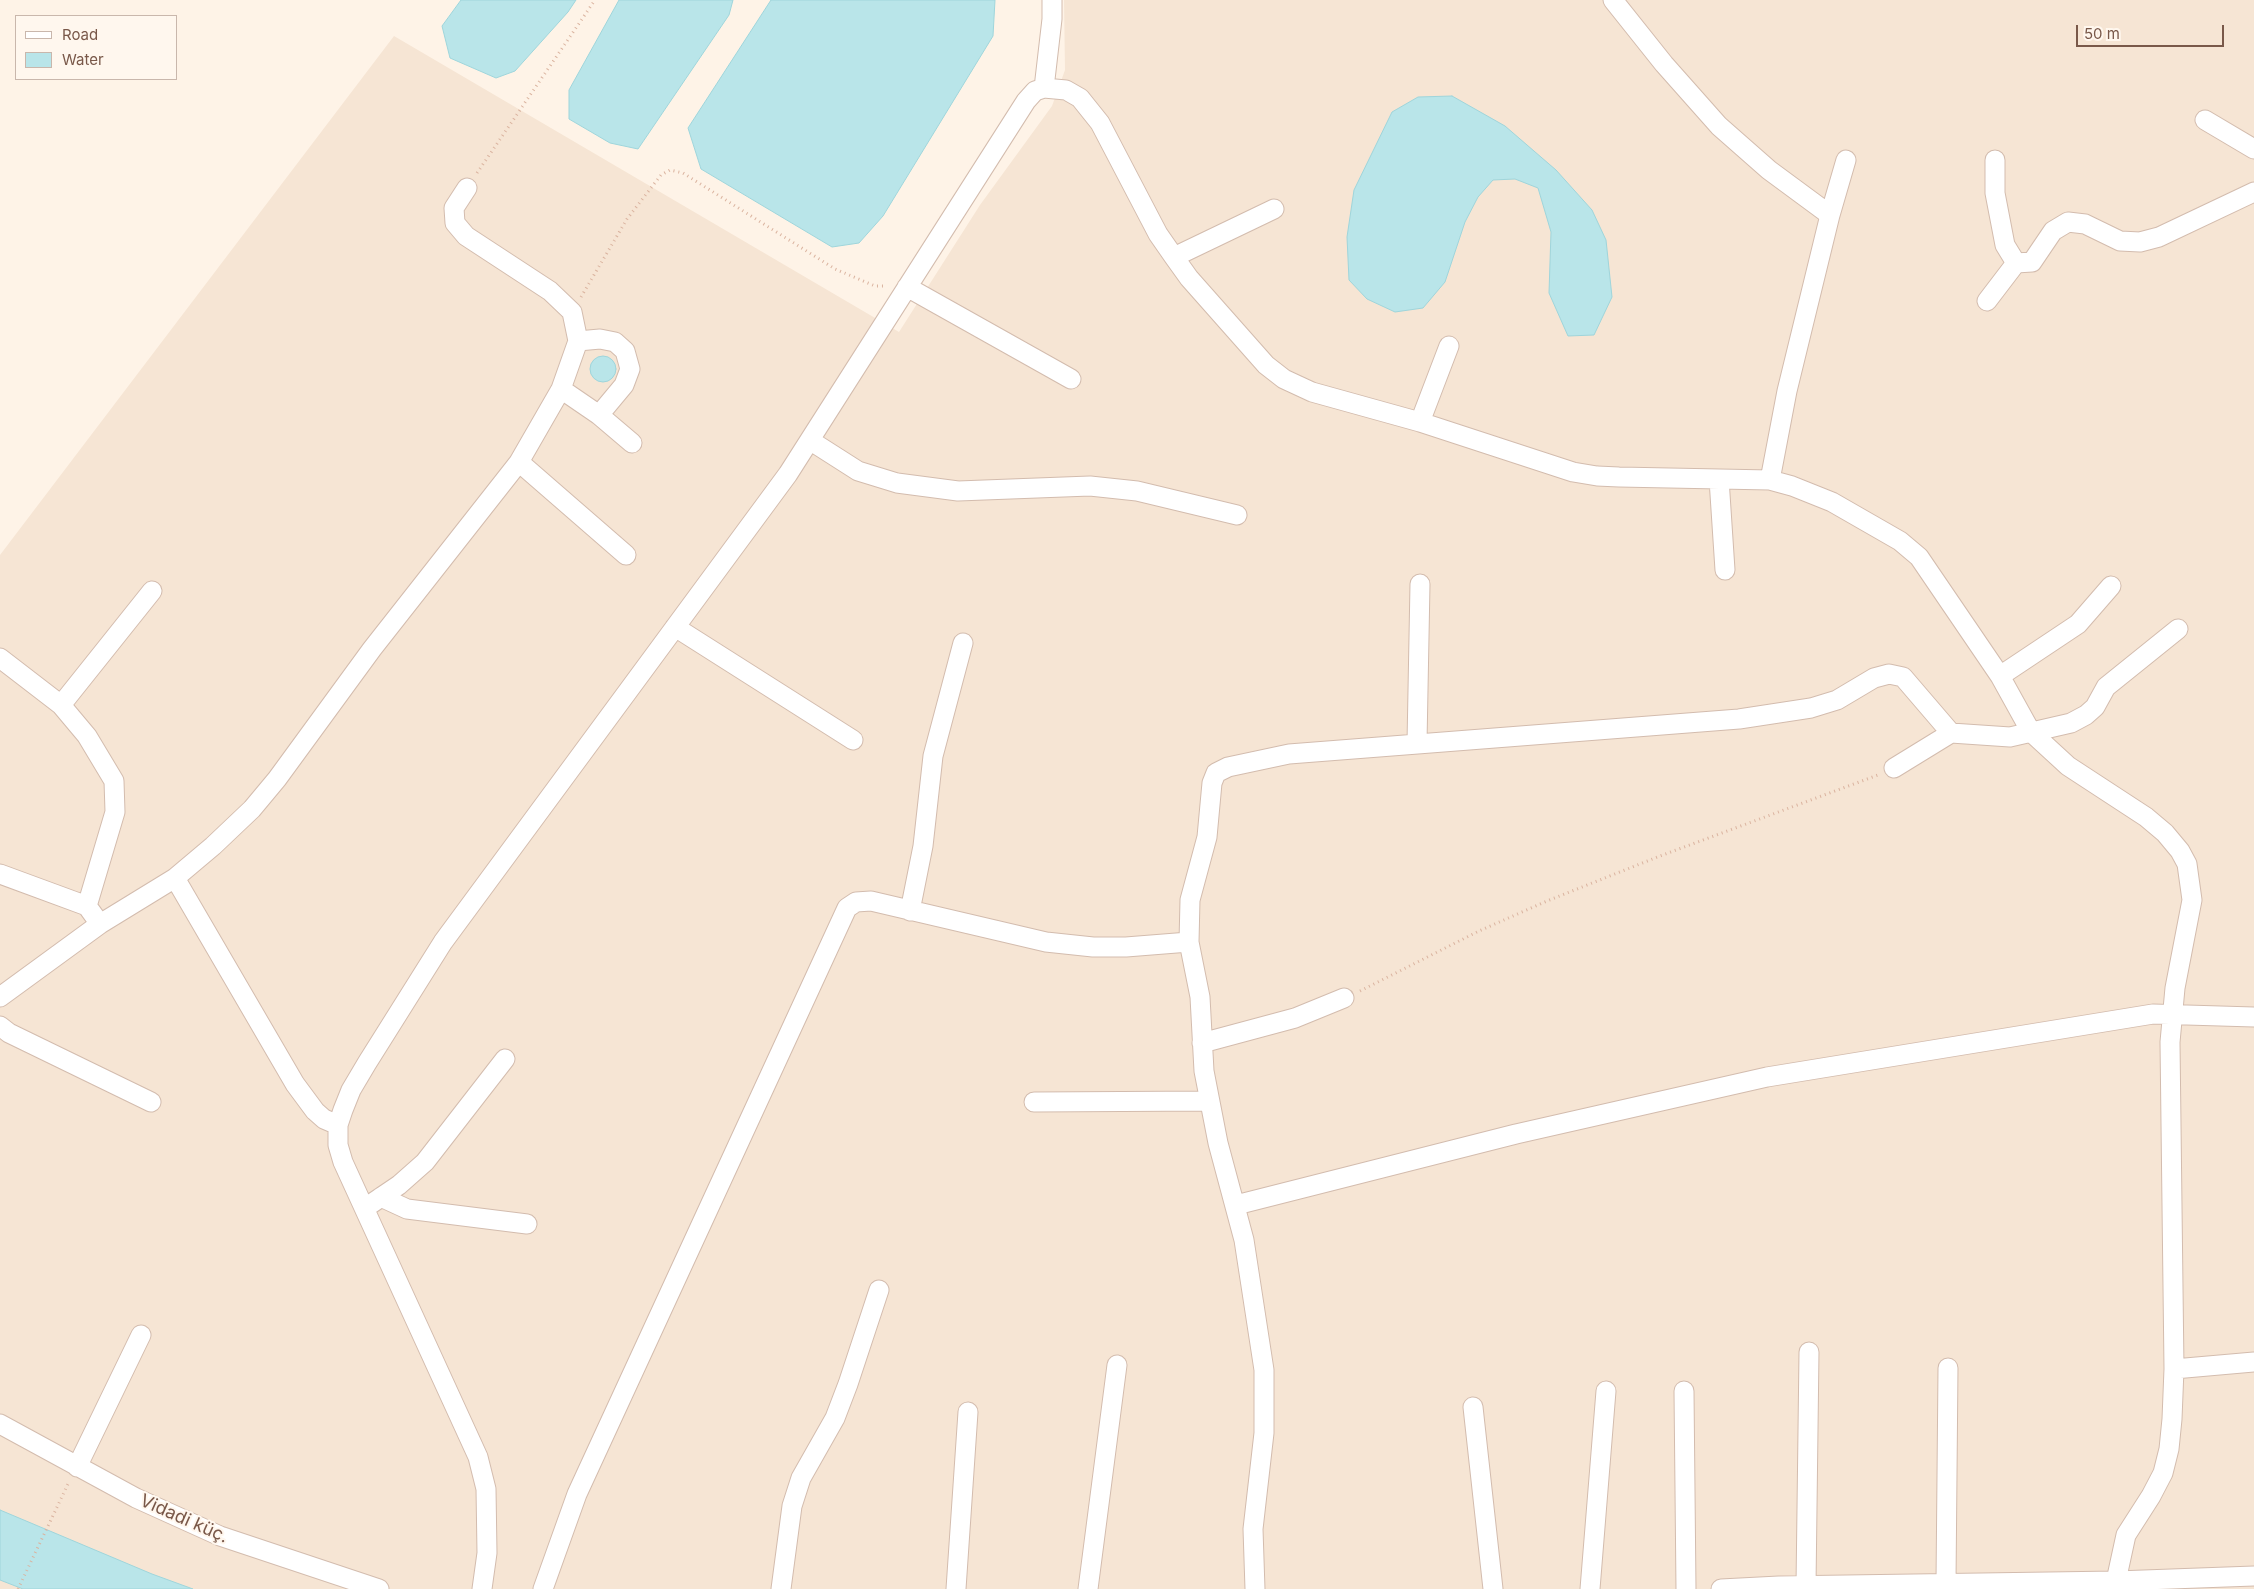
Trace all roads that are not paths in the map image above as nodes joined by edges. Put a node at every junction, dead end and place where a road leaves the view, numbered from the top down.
1 (1052, 0) edge
2 (1613, 0) edge
3 (1044, 88) junction
4 (2205, 120) dead end
5 (2254, 149) edge
6 (1846, 160) dead end
7 (1995, 160) dead end
8 (467, 188) road end
9 (2254, 192) edge
10 (1274, 209) dead end
11 (1830, 215) junction
12 (1174, 257) junction
13 (2016, 263) junction
14 (907, 287) junction
15 (1987, 302) dead end
16 (578, 341) junction
17 (1449, 346) dead end
18 (1071, 379) dead end
19 (561, 389) junction
20 (599, 415) junction
21 (1420, 422) junction
22 (811, 441) junction
23 (632, 444) dead end
24 (519, 462) junction
25 (1720, 479) junction
26 (1770, 480) junction
27 (1237, 516) dead end
28 (626, 555) dead end
29 (1725, 570) dead end
30 (1420, 584) dead end
31 (2111, 586) dead end
32 (152, 591) dead end
33 (675, 627) junction
34 (2178, 629) dead end
35 (963, 643) dead end
36 (0, 658) edge
37 (2000, 676) junction
38 (62, 704) junction
39 (2032, 732) junction
40 (1951, 734) junction
41 (853, 740) dead end
42 (1416, 743) junction
43 (1894, 768) road end
44 (0, 874) edge
45 (175, 878) junction
46 (86, 906) junction
47 (910, 911) junction
48 (100, 924) junction
49 (1189, 942) junction
50 (0, 997) edge
51 (1344, 998) road end
52 (2172, 1013) junction
53 (2254, 1017) edge
54 (0, 1026) edge
55 (1202, 1043) junction
56 (505, 1059) dead end
57 (1210, 1101) junction
58 (151, 1102) dead end
59 (1034, 1102) dead end
60 (338, 1125) junction
61 (381, 1197) junction
62 (1236, 1205) junction
63 (365, 1208) junction
64 (527, 1224) dead end
65 (878, 1290) dead end
66 (141, 1335) dead end
67 (1809, 1352) dead end
68 (2254, 1362) edge
69 (1117, 1365) dead end
70 (1948, 1368) dead end
71 (2174, 1369) junction
72 (1606, 1391) dead end
73 (1684, 1391) dead end
74 (1473, 1407) dead end
75 (968, 1412) dead end
76 (0, 1424) edge
77 (77, 1467) junction
78 (2254, 1576) edge
79 (2116, 1581) junction
80 (1946, 1582) junction
81 (1806, 1586) junction
82 (1779, 1587) edge
83 (379, 1589) edge
84 (482, 1589) edge
85 (543, 1589) edge
86 (781, 1589) edge
87 (956, 1589) edge
88 (1088, 1589) edge
89 (1255, 1589) edge
90 (1492, 1589) edge
91 (1590, 1589) edge
92 (1686, 1589) edge
93 (1721, 1589) edge

1 - 3 street
2 - 11 street
3 - 12 street
3 - 14 street
4 - 5 street
6 - 11 street
7 - 13 street
8 - 16 street
9 - 13 street
10 - 12 street
11 - 26 street
12 - 21 street
13 - 15 street
14 - 18 street
14 - 22 street
16 - 19 street
16 - 20 street
17 - 21 street
19 - 20 street
19 - 24 street
20 - 23 street
21 - 25 street
22 - 27 street
22 - 33 street
24 - 28 street
24 - 45 street
25 - 26 street
25 - 29 street
26 - 37 street
30 - 42 street
31 - 37 street
32 - 38 street
33 - 41 street
33 - 60 street
34 - 39 street
35 - 47 street
36 - 38 street
37 - 39 street
38 - 46 street
39 - 40 street
39 - 52 street
40 - 42 street
40 - 43 street
42 - 49 street
44 - 46 street
45 - 48 street
45 - 60 street
46 - 48 street
47 - 49 street
47 - 85 street
48 - 50 street
49 - 55 street
51 - 55 street
52 - 53 street
52 - 62 street
52 - 71 street
54 - 58 street
55 - 57 street
56 - 61 street
57 - 59 street
57 - 62 street
60 - 63 street
61 - 63 street
61 - 64 street
62 - 89 street
63 - 84 street
65 - 86 street
66 - 77 street
67 - 81 street
68 - 71 street
69 - 88 street
70 - 80 street
71 - 79 street
72 - 91 street
73 - 92 street
74 - 90 street
75 - 87 street
76 - 77 street, Vidadi küç.
77 - 83 street, Vidadi küç.
78 - 79 street
79 - 80 street
80 - 81 street
81 - 82 street
82 - 93 street

